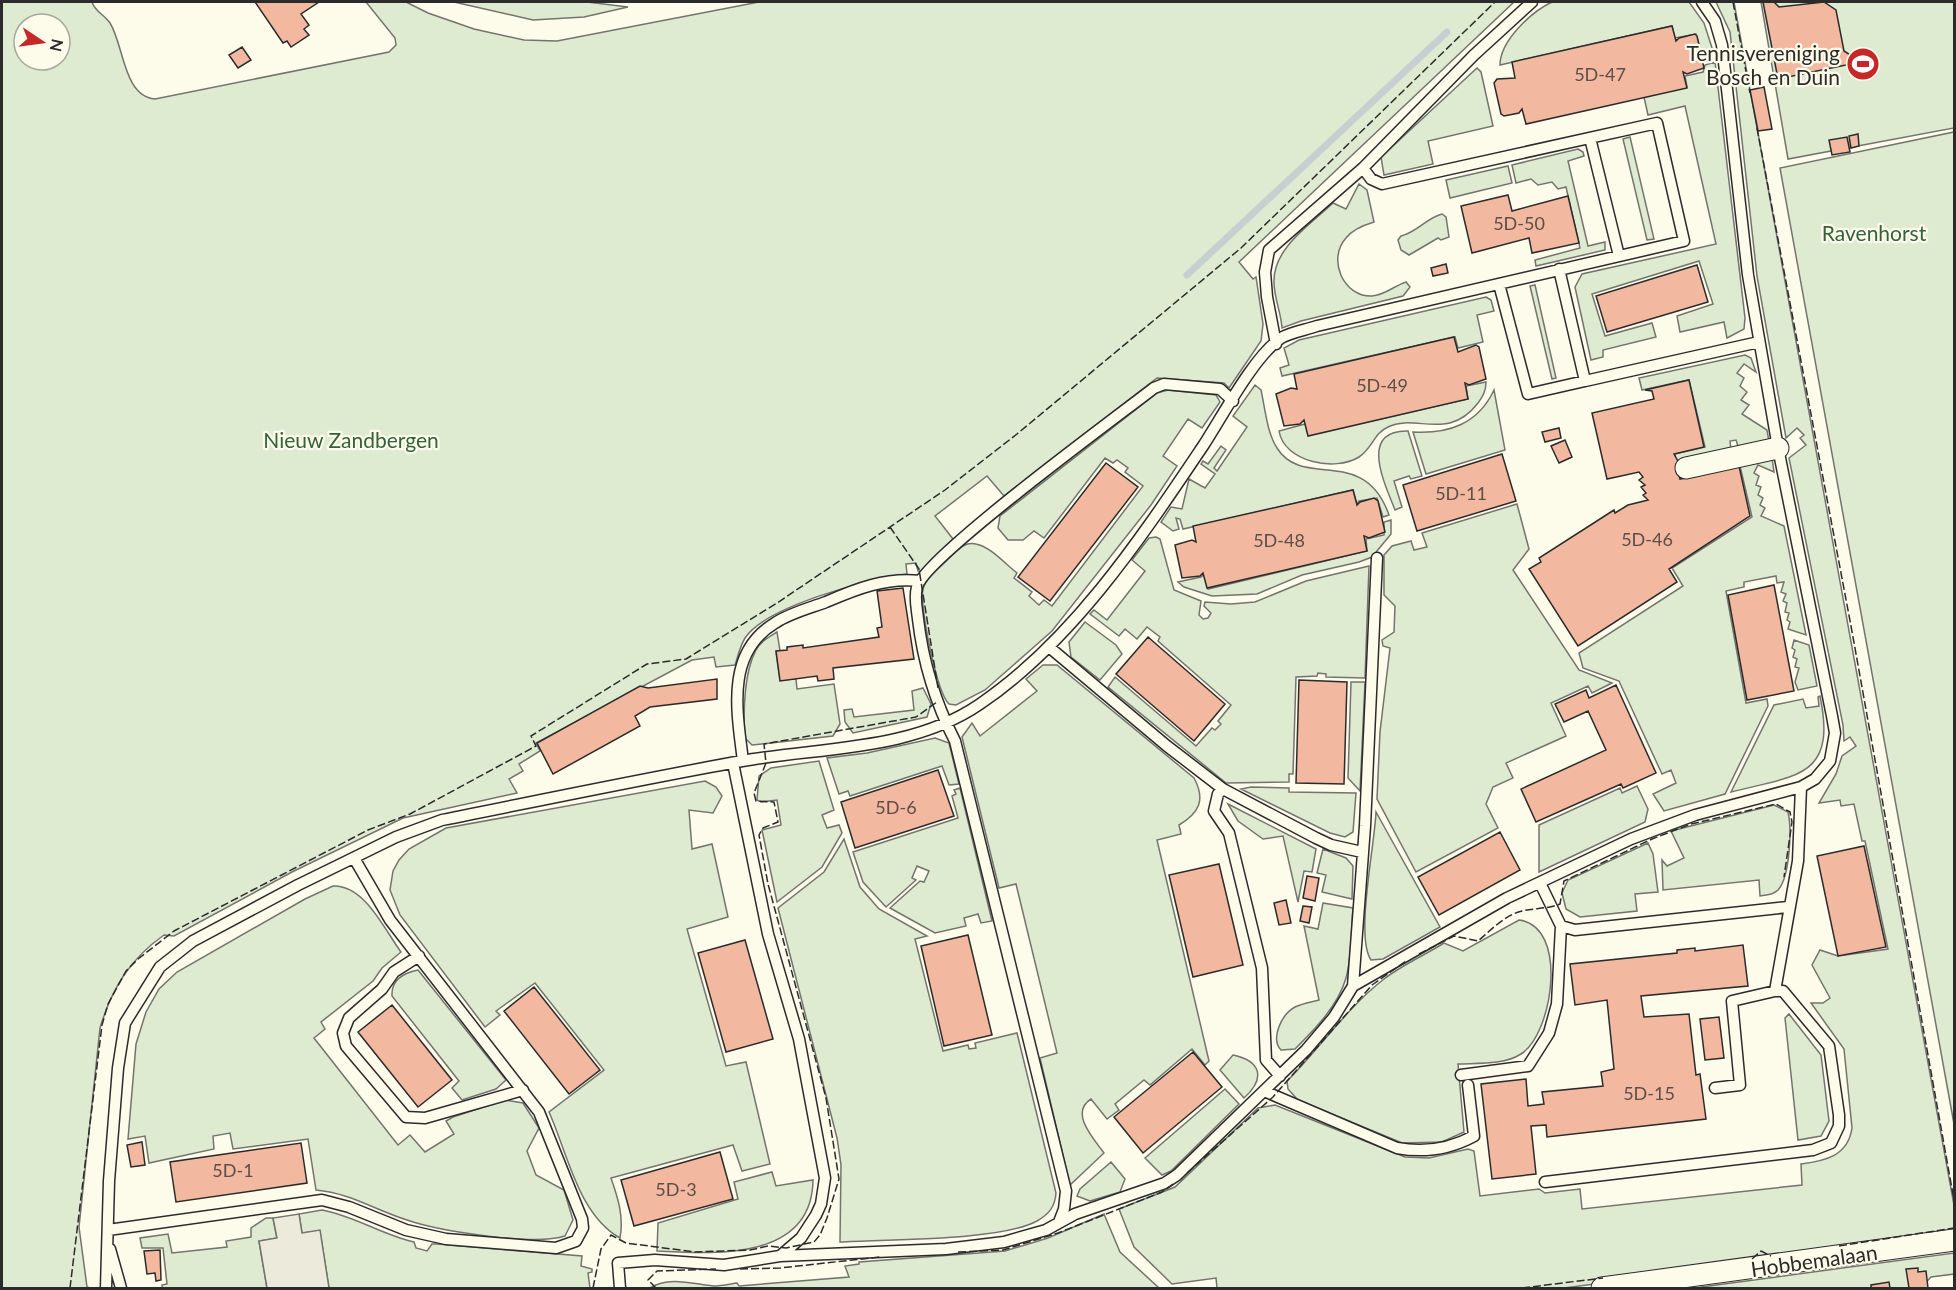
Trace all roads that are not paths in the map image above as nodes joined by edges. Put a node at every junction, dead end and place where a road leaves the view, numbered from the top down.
1 (1532, 2) edge
2 (1702, 2) edge
3 (1590, 138) junction
4 (1363, 168) junction
5 (1619, 256) junction
6 (1559, 270) junction
7 (1499, 284) junction
8 (1759, 342) junction
9 (1276, 344) junction
10 (1585, 381) junction
11 (1233, 401) junction
12 (1778, 448) junction
13 (1686, 468) dead end
14 (1377, 558) dead end
15 (920, 581) junction
16 (1049, 647) junction
17 (946, 722) junction
18 (738, 762) junction
19 (1801, 787) junction
20 (1223, 789) junction
21 (1362, 852) junction
22 (354, 858) junction
23 (1540, 883) junction
24 (1788, 907) junction
25 (1561, 926) junction
26 (419, 956) junction
27 (1353, 986) junction
28 (1774, 991) junction
29 (1461, 1075) dead end
30 (1280, 1076) junction
31 (1468, 1085) dead end
32 (1715, 1088) dead end
33 (523, 1090) junction
34 (1264, 1091) junction
35 (1545, 1182) dead end
36 (1059, 1222) junction
37 (108, 1235) junction
38 (1954, 1240) edge
39 (780, 1256) junction
40 (106, 1288) edge
41 (121, 1288) edge
42 (620, 1288) edge
43 (1602, 1288) edge

1 - 4 lane
2 - 8 lane
3 - 4 lane
3 - 5 lane
3 - 5 lane
4 - 9 lane
5 - 6 lane
6 - 7 lane
6 - 10 lane
7 - 9 lane
7 - 10 lane
8 - 10 lane
8 - 12 lane
9 - 11 lane
11 - 15 lane
11 - 16 lane
12 - 13 street
12 - 19 lane
14 - 21 lane
15 - 17 lane
15 - 18 lane
16 - 17 lane
16 - 20 lane
17 - 18 lane
17 - 36 lane
18 - 22 lane
18 - 39 lane
19 - 23 lane
19 - 24 lane
20 - 21 lane
20 - 30 lane
21 - 27 lane
22 - 26 lane
22 - 37 lane
23 - 25 lane
23 - 27 lane
24 - 25 lane
24 - 28 lane
25 - 29 lane
26 - 33 lane
26 - 33 lane
27 - 30 lane
28 - 32 lane
28 - 35 lane
30 - 34 lane
31 - 34 lane
33 - 37 lane
34 - 36 lane
36 - 39 lane
37 - 40 lane
37 - 41 lane
38 - 43 street, Hobbemalaan
39 - 42 lane

